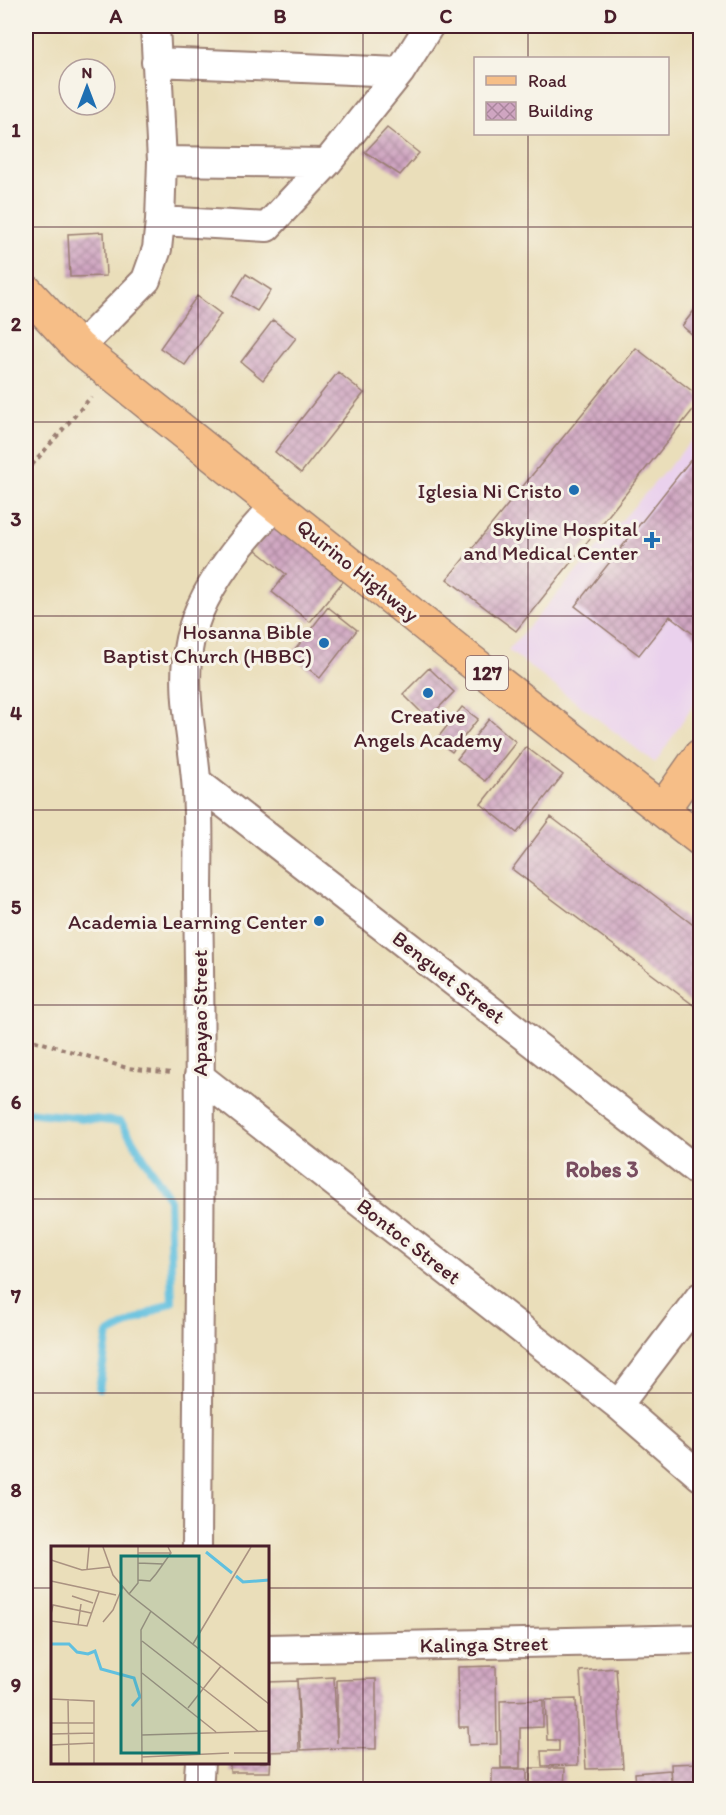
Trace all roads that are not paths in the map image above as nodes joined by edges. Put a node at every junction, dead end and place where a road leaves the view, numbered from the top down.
1 (155, 26) edge
2 (429, 26) edge
3 (156, 62) junction
4 (400, 72) junction
5 (162, 161) junction
6 (327, 163) junction
7 (160, 221) junction
8 (26, 291) edge
9 (79, 348) junction
10 (276, 505) junction
11 (700, 756) edge
12 (197, 782) junction
13 (663, 809) junction
14 (700, 839) edge
15 (199, 1076) junction
16 (700, 1173) edge
17 (700, 1297) edge
18 (618, 1406) junction
19 (700, 1476) edge
20 (197, 1546) edge
21 (700, 1639) edge
22 (268, 1649) edge
23 (200, 1764) edge
24 (198, 1790) edge

1 - 3 street
2 - 4 street
3 - 4 street
3 - 5 street
4 - 6 street
5 - 6 street
5 - 7 street
6 - 7 street
7 - 9 street
8 - 9 main road, Quirino Highway / 127
9 - 10 main road, Quirino Highway / 127
10 - 12 street, Apayao Street
10 - 13 main road, Quirino Highway / 127
11 - 13 main road
12 - 15 street, Apayao Street
12 - 16 street, Benguet Street
13 - 14 main road, Quirino Highway / 127
15 - 18 street, Bontoc Street
15 - 20 street, Apayao Street
17 - 18 street
18 - 19 street, Bontoc Street
21 - 22 street, Kalinga Street
23 - 24 street

